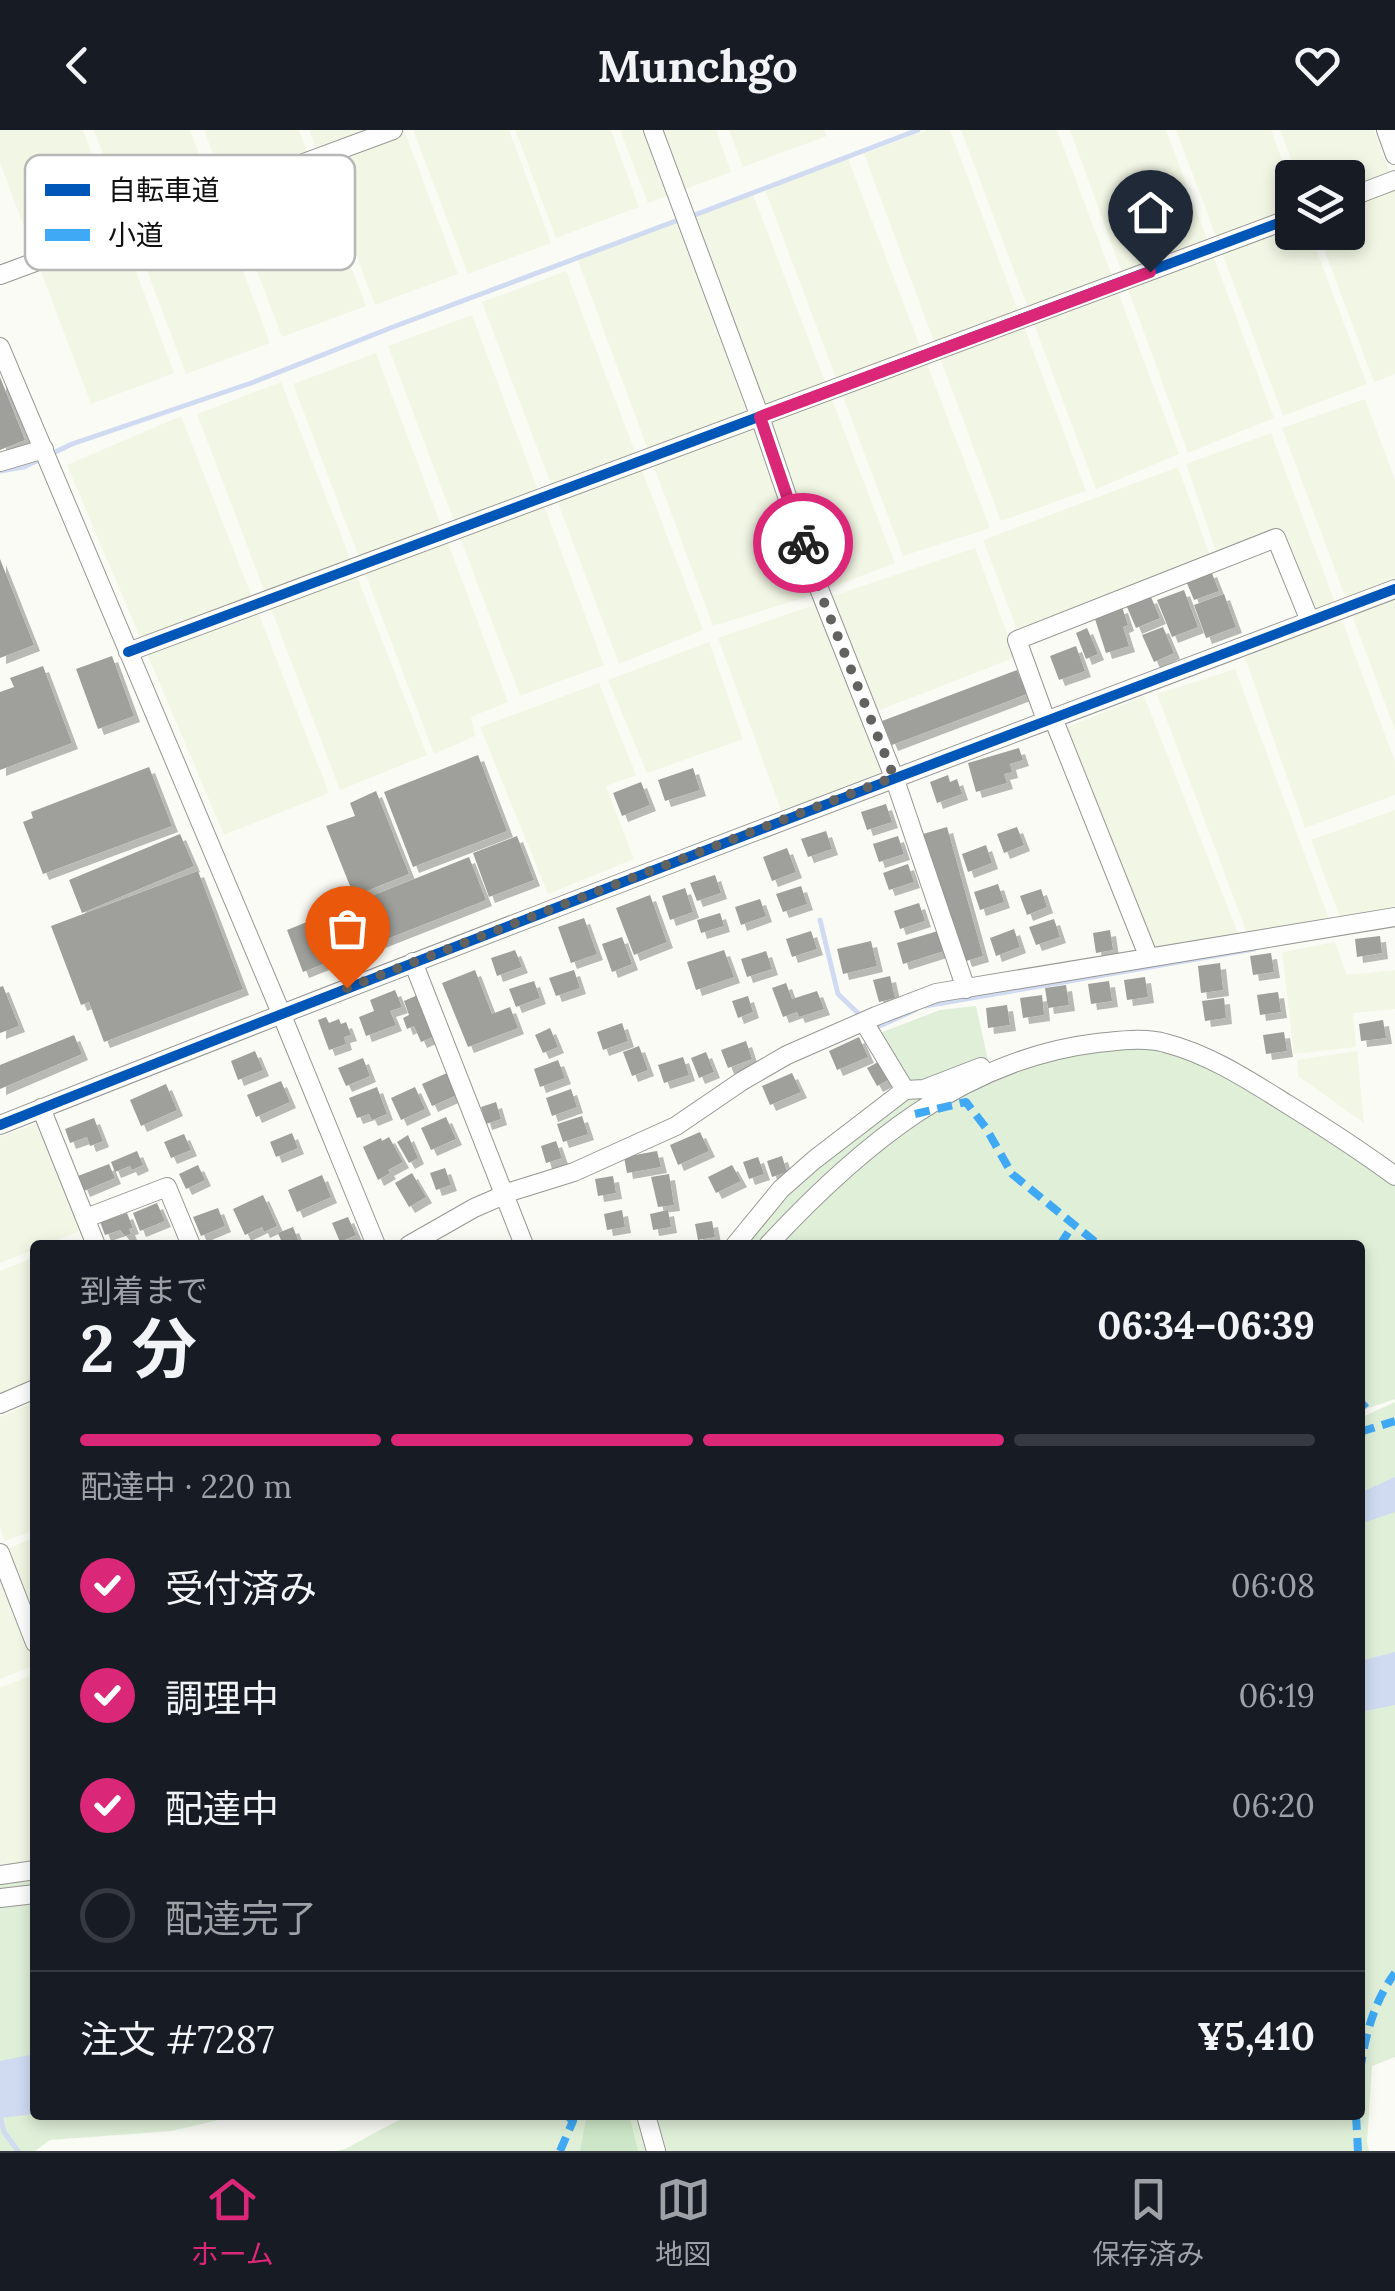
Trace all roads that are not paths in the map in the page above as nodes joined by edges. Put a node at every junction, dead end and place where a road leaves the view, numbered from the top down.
1 (393, 130) edge
2 (653, 130) edge
3 (1386, 130) edge
4 (325, 155) edge
5 (1395, 155) edge
6 (1395, 180) edge
7 (1365, 191) edge
8 (1275, 224) edge
9 (25, 266) edge
10 (0, 275) edge
11 (0, 347) edge
12 (760, 417) junction
13 (44, 450) junction
14 (0, 462) edge
15 (1395, 589) edge
16 (1310, 621) junction
17 (128, 652) junction
18 (1050, 719) junction
19 (894, 777) junction
20 (1395, 917) edge
21 (1149, 958) junction
22 (413, 962) junction
23 (966, 989) junction
24 (281, 1013) junction
25 (864, 1022) junction
26 (1030, 1056) junction
27 (905, 1090) junction
28 (41, 1108) junction
29 (0, 1124) edge
30 (1395, 1176) edge
31 (504, 1194) junction
32 (86, 1218) junction
33 (94, 1240) edge
34 (189, 1240) edge
35 (374, 1240) edge
36 (418, 1240) edge
37 (522, 1240) edge
38 (739, 1240) edge
39 (773, 1240) edge
40 (30, 1392) edge
41 (0, 1404) edge
42 (0, 1553) edge
43 (30, 1630) edge
44 (30, 1871) edge
45 (0, 1875) edge
46 (30, 1895) edge
47 (0, 1898) edge
48 (647, 2120) edge
49 (656, 2151) edge

1 - 4 street
2 - 12 street
3 - 5 street
6 - 7 street
8 - 12 street
9 - 10 street
11 - 13 street
12 - 17 street
12 - 19 street
13 - 14 street
13 - 17 street
15 - 16 street
16 - 18 street
16 - 18 street
17 - 24 street
18 - 19 street
18 - 21 street
19 - 22 street
19 - 23 street
20 - 21 street
21 - 23 street
22 - 24 street
22 - 31 street
23 - 25 street
24 - 28 street
24 - 35 street
25 - 27 street
25 - 31 street
26 - 27 street
26 - 30 street
26 - 39 street
27 - 38 street
28 - 29 street
28 - 32 street
31 - 36 street
31 - 37 street
32 - 33 street
32 - 34 street
40 - 41 street
42 - 43 street
44 - 45 street
46 - 47 street
48 - 49 street

